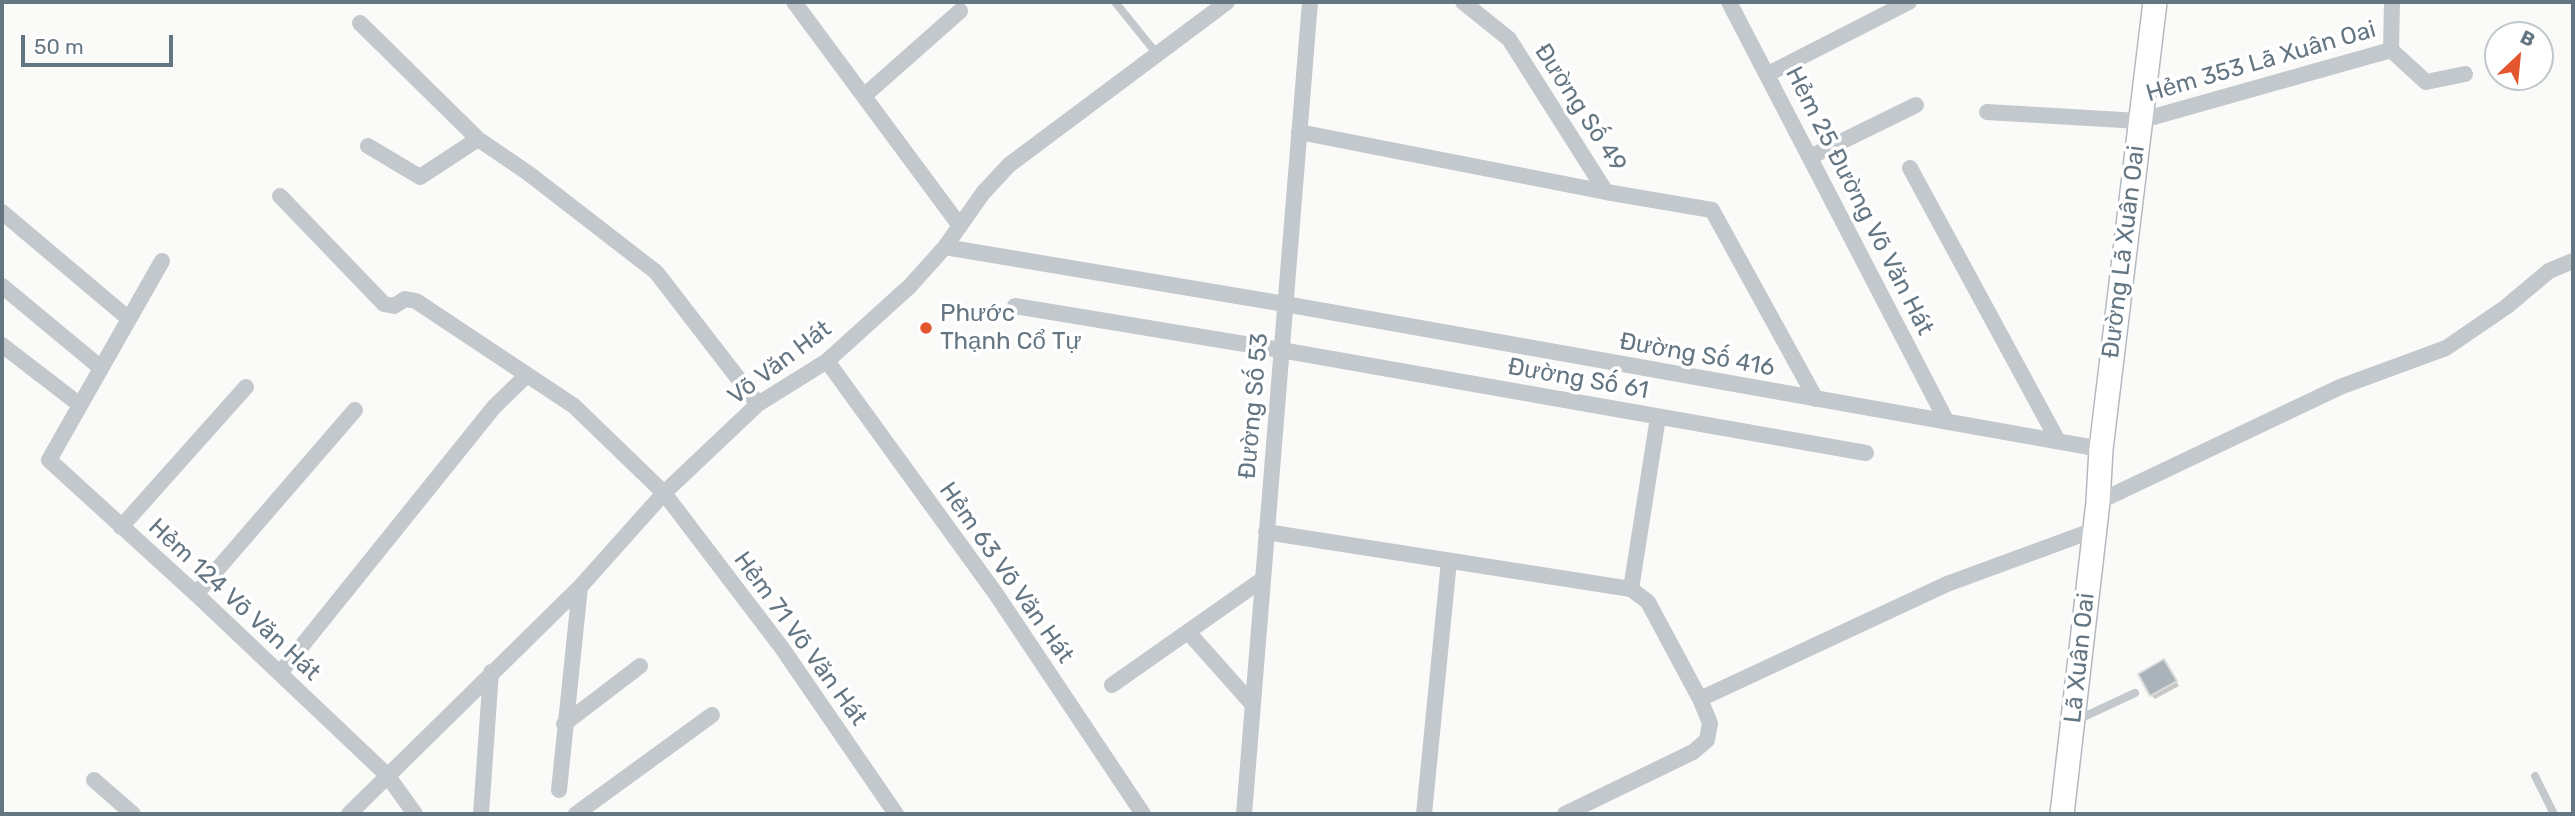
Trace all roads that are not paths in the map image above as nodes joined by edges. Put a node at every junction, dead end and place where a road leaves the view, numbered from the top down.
1 (794, 2) edge
2 (1115, 2) edge
3 (1227, 2) edge
4 (1310, 2) edge
5 (1463, 2) edge
6 (1729, 2) edge
7 (1909, 2) edge
8 (2155, 2) edge
9 (2392, 2) edge
10 (960, 11) dead end
11 (360, 23) dead end
12 (2392, 50) junction
13 (1157, 54) junction
14 (1768, 74) junction
15 (2465, 74) dead end
16 (865, 95) junction
17 (1916, 105) dead end
18 (1987, 111) dead end
19 (2139, 121) junction
20 (1299, 132) junction
21 (478, 139) junction
22 (368, 146) dead end
23 (1810, 157) junction
24 (1910, 168) dead end
25 (1606, 192) junction
26 (280, 196) dead end
27 (2, 212) edge
28 (960, 226) junction
29 (944, 247) junction
30 (162, 261) dead end
31 (2573, 261) edge
32 (2, 286) edge
33 (1285, 304) junction
34 (1015, 306) dead end
35 (129, 319) junction
36 (2, 345) edge
37 (1281, 350) junction
38 (827, 361) junction
39 (101, 368) junction
40 (527, 375) junction
41 (246, 387) dead end
42 (1816, 399) junction
43 (758, 404) junction
44 (80, 405) junction
45 (355, 410) dead end
46 (1658, 417) junction
47 (1947, 422) junction
48 (2058, 441) junction
49 (2101, 449) junction
50 (1866, 453) dead end
51 (664, 493) junction
52 (2098, 502) junction
53 (121, 527) junction
54 (2094, 530) junction
55 (1266, 532) junction
56 (1449, 561) junction
57 (1263, 579) junction
58 (580, 586) junction
59 (1631, 589) junction
60 (196, 594) junction
61 (1189, 633) junction
62 (640, 666) dead end
63 (491, 672) junction
64 (280, 673) junction
65 (1112, 685) dead end
66 (2134, 693) dead end
67 (1700, 699) junction
68 (1252, 705) junction
69 (712, 715) dead end
70 (2074, 721) junction
71 (564, 724) junction
72 (387, 775) junction
73 (2535, 776) dead end
74 (94, 780) dead end
75 (558, 790) dead end
76 (132, 814) edge
77 (349, 814) edge
78 (415, 814) edge
79 (481, 814) edge
80 (576, 814) edge
81 (896, 814) edge
82 (1143, 814) edge
83 (1244, 814) edge
84 (1424, 814) edge
85 (1565, 814) edge
86 (2062, 814) edge
87 (2554, 814) edge

1 - 16 street
2 - 13 lane
3 - 13 street, Võ Văn Hát
4 - 20 street, Đường Số 53
5 - 25 street, Đường Số 49
6 - 14 street, Hẻm 25 Đường Võ Văn Hát
7 - 14 street
8 - 19 main road, Đường Lã Xuân Oai
9 - 12 street, Hẻm 353 Lã Xuân Oai
10 - 16 street
11 - 21 street
12 - 15 street
12 - 19 street, Hẻm 353 Lã Xuân Oai
13 - 28 street, Võ Văn Hát
14 - 23 street, Hẻm 25 Đường Võ Văn Hát
16 - 28 street
17 - 23 street
18 - 19 street, Hẻm 353 Lã Xuân Oai
19 - 49 main road, Đường Lã Xuân Oai
20 - 25 street
20 - 33 street, Đường Số 53
21 - 22 street
21 - 43 street
23 - 47 street, Hẻm 25 Đường Võ Văn Hát
24 - 48 street
25 - 42 street, Đường Số 49
26 - 40 street, Hẻm 71 Võ Văn Hát
27 - 35 street
28 - 29 street, Võ Văn Hát
29 - 33 street, Đường Số 416
29 - 38 street, Võ Văn Hát
30 - 35 street
31 - 52 street
32 - 39 street
33 - 37 street, Đường Số 53
33 - 42 street, Đường Số 416
34 - 37 street, Đường Số 61
35 - 39 street
36 - 44 street
37 - 46 street, Đường Số 61
37 - 55 street, Đường Số 53
38 - 43 street, Võ Văn Hát
38 - 82 street, Hẻm 63 Võ Văn Hát
39 - 44 street
40 - 51 street, Hẻm 71 Võ Văn Hát
40 - 64 street
41 - 53 street
42 - 47 street, Đường Số 416
43 - 51 street, Võ Văn Hát
44 - 53 street, Hẻm 124 Võ Văn Hát
45 - 60 street
46 - 50 street, Đường Số 61
46 - 59 street
47 - 48 street, Đường Số 416
48 - 49 street, Đường Số 416
49 - 52 main road, Đường Lã Xuân Oai
51 - 58 street, Võ Văn Hát
51 - 81 street, Hẻm 71 Võ Văn Hát
52 - 54 main road, Lã Xuân Oai
53 - 60 street, Hẻm 124 Võ Văn Hát
54 - 67 street
54 - 70 main road, Lã Xuân Oai
55 - 56 street
55 - 57 street, Đường Số 53
56 - 59 street
56 - 84 street
57 - 61 street
57 - 68 street, Đường Số 53
58 - 63 street, Võ Văn Hát
58 - 71 street
59 - 67 street
60 - 64 street, Hẻm 124 Võ Văn Hát
61 - 65 street
61 - 68 street
62 - 71 street
63 - 72 street, Võ Văn Hát
63 - 79 street
64 - 72 street, Hẻm 124 Võ Văn Hát
66 - 70 lane
67 - 85 street
68 - 83 street, Đường Số 53
69 - 80 street
70 - 86 main road, Lã Xuân Oai
71 - 75 street
72 - 77 street, Võ Văn Hát
72 - 78 street, Hẻm 124 Võ Văn Hát
73 - 87 lane
74 - 76 street

